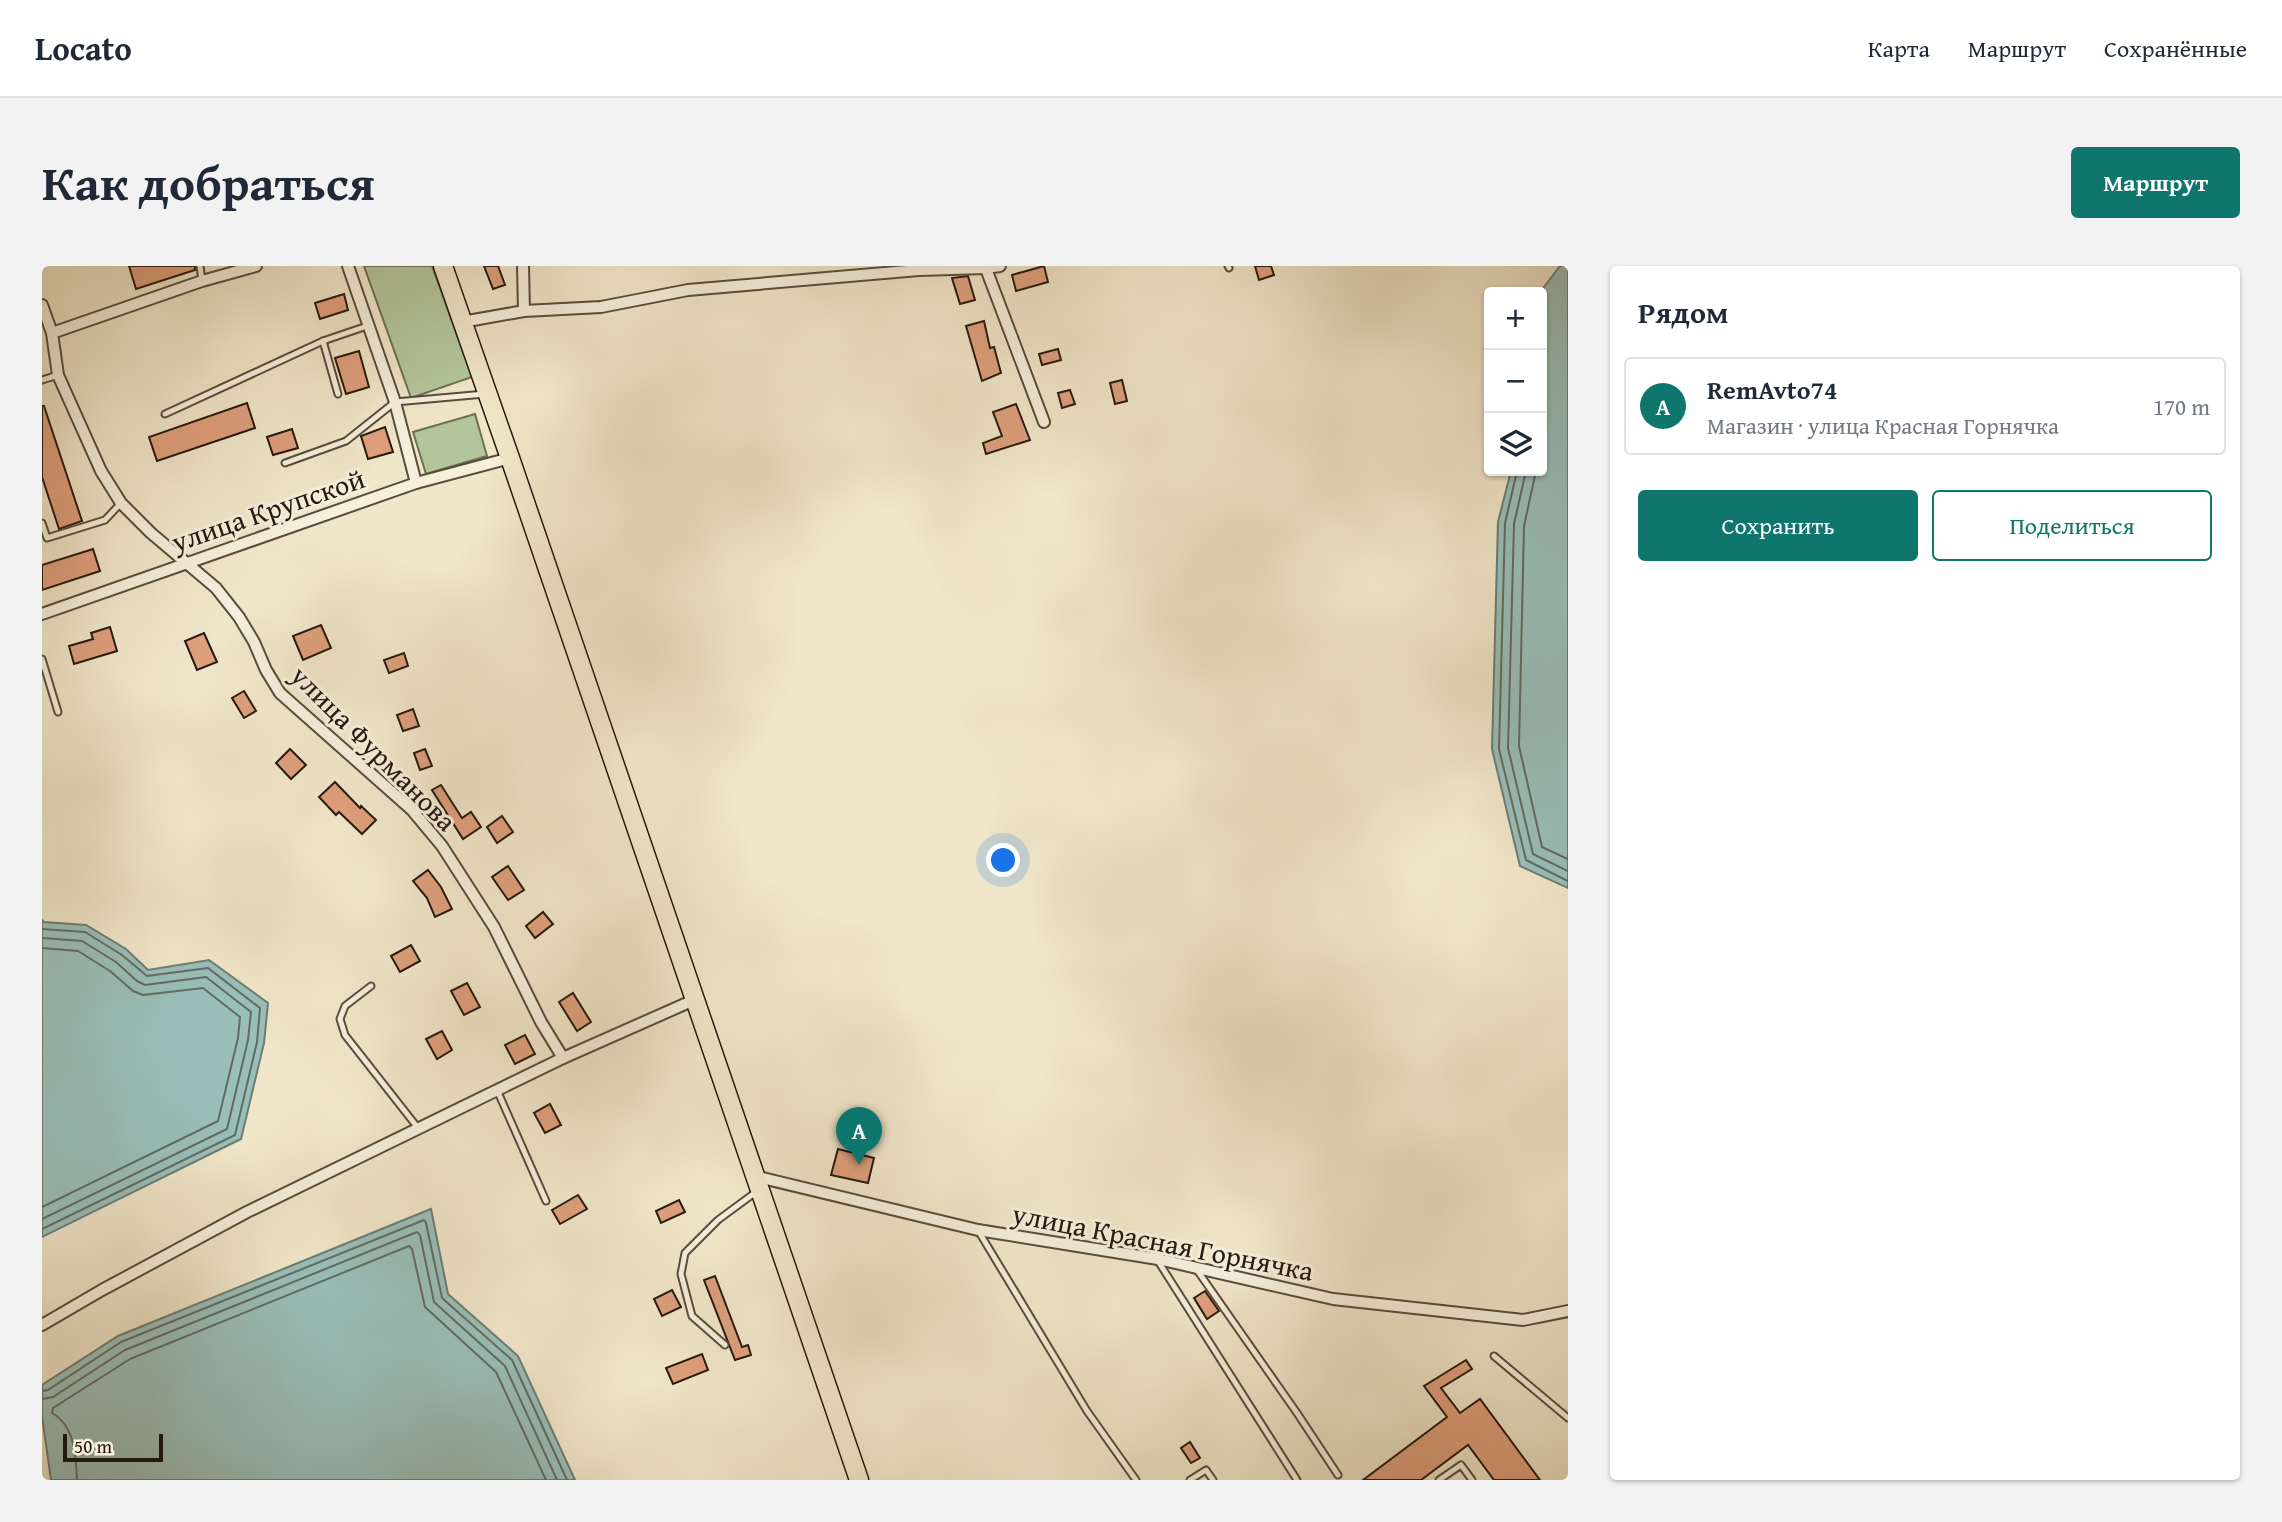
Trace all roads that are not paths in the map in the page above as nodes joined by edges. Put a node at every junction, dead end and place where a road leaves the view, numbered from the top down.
1 (200, 266) edge
2 (256, 266) edge
3 (348, 266) edge
4 (443, 266) edge
5 (523, 266) edge
6 (1000, 266) edge
7 (985, 267) edge
8 (202, 281) junction
9 (42, 304) edge
10 (524, 311) junction
11 (462, 322) junction
12 (370, 325) junction
13 (52, 333) junction
14 (323, 341) junction
15 (58, 376) junction
16 (42, 380) edge
17 (338, 394) dead end
18 (488, 394) junction
19 (395, 402) junction
20 (165, 414) dead end
21 (1044, 422) dead end
22 (510, 458) junction
23 (285, 463) dead end
24 (416, 484) junction
25 (121, 503) junction
26 (42, 523) edge
27 (44, 539) edge
28 (186, 562) junction
29 (42, 614) edge
30 (42, 659) edge
31 (58, 712) dead end
32 (371, 986) dead end
33 (694, 1000) junction
34 (563, 1058) junction
35 (497, 1090) junction
36 (418, 1128) junction
37 (756, 1183) junction
38 (546, 1201) dead end
39 (978, 1230) junction
40 (1158, 1259) junction
41 (1195, 1268) junction
42 (1568, 1311) edge
43 (42, 1325) edge
44 (725, 1345) dead end
45 (1494, 1356) dead end
46 (1568, 1418) edge
47 (1338, 1475) dead end
48 (859, 1480) edge
49 (1136, 1480) edge
50 (1190, 1480) edge
51 (1213, 1480) edge
52 (1297, 1480) edge
53 (1439, 1480) edge
54 (1472, 1480) edge

1 - 8 lane
2 - 8 street
3 - 12 street
4 - 11 main road
5 - 10 street
6 - 7 street
7 - 10 street
7 - 21 street
8 - 13 street
9 - 13 street, улица Фурманова
10 - 11 street
11 - 18 main road
12 - 14 lane
12 - 19 street
13 - 15 street, улица Фурманова
14 - 17 lane
14 - 20 lane
15 - 16 lane
15 - 25 street, улица Фурманова
18 - 19 lane
18 - 22 main road
19 - 23 lane
19 - 24 street
22 - 24 street, улица Крупской
22 - 33 main road
24 - 28 street, улица Крупской
25 - 27 lane
25 - 28 street, улица Фурманова
26 - 27 lane
28 - 29 street, улица Крупской
28 - 34 street, улица Фурманова
30 - 31 lane
32 - 36 lane
33 - 34 street
33 - 37 main road
34 - 35 street
35 - 36 street
35 - 38 lane
36 - 43 street
37 - 39 street, улица Красная Горнячка
37 - 44 lane
37 - 48 main road
39 - 40 street, улица Красная Горнячка
39 - 49 lane
40 - 41 street, улица Красная Горнячка
40 - 52 lane
41 - 42 street, улица Красная Горнячка
41 - 47 lane
45 - 46 lane
50 - 51 lane
53 - 54 lane

